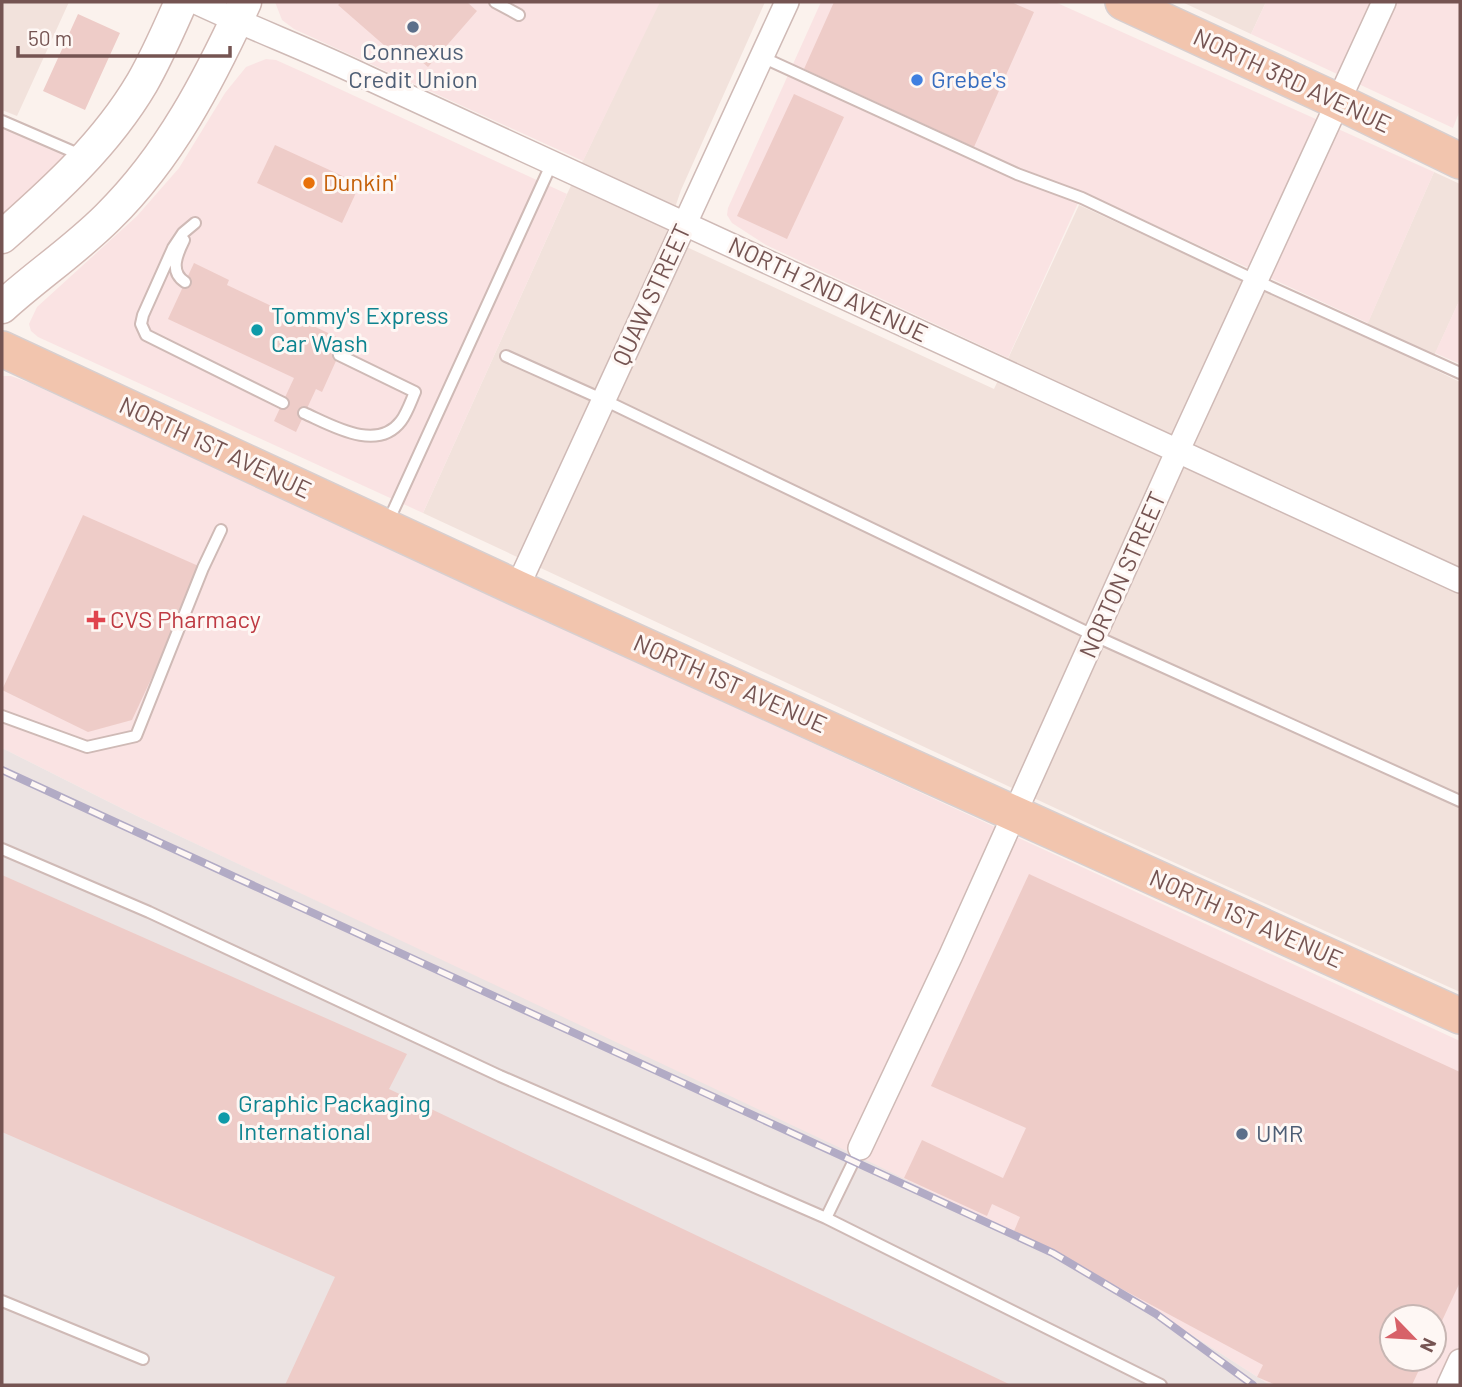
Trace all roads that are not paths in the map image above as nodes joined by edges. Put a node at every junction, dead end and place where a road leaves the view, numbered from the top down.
1 (181, 2) edge
2 (196, 2) edge
3 (495, 2) edge
4 (788, 2) edge
5 (1123, 2) edge
6 (1384, 2) edge
7 (241, 11) edge
8 (519, 15) dead end
9 (762, 57) junction
10 (1339, 102) junction
11 (2, 121) edge
12 (86, 157) junction
13 (1460, 161) edge
14 (551, 165) junction
15 (685, 225) junction
16 (2, 237) edge
17 (1257, 281) junction
18 (186, 282) dead end
19 (2, 307) edge
20 (2, 349) edge
21 (339, 355) dead end
22 (506, 356) dead end
23 (1460, 373) edge
24 (604, 400) junction
25 (283, 403) dead end
26 (304, 413) dead end
27 (1178, 450) junction
28 (386, 528) junction
29 (221, 530) dead end
30 (1460, 581) edge
31 (517, 588) junction
32 (1095, 636) junction
33 (2, 716) edge
34 (1460, 802) edge
35 (1015, 814) junction
36 (2, 849) edge
37 (1460, 1016) edge
38 (860, 1148) joint
39 (826, 1218) junction
40 (2, 1301) edge
41 (143, 1359) dead end
42 (1460, 1361) edge
43 (1161, 1385) edge
44 (1449, 1385) edge

1 - 12 main road
2 - 7 street, NORTH 2ND AVENUE
3 - 8 lane
4 - 9 street, QUAW STREET
5 - 10 main road, NORTH 3RD AVENUE
6 - 10 street, NORTON STREET
7 - 14 street, NORTH 2ND AVENUE
7 - 19 main road
9 - 15 street, QUAW STREET
9 - 17 lane
10 - 13 main road, NORTH 3RD AVENUE
10 - 17 street, NORTON STREET
11 - 12 lane
12 - 16 main road
14 - 15 street, NORTH 2ND AVENUE
14 - 28 lane
15 - 24 street, QUAW STREET
15 - 27 street, NORTH 2ND AVENUE
17 - 23 lane
17 - 27 street, NORTON STREET
18 - 25 lane
20 - 28 main road, NORTH 1ST AVENUE
21 - 26 lane
22 - 24 lane
24 - 31 street, QUAW STREET
24 - 32 lane
27 - 30 street, NORTH 2ND AVENUE
27 - 32 street, NORTON STREET
28 - 31 main road, NORTH 1ST AVENUE
29 - 33 lane
31 - 35 main road, NORTH 1ST AVENUE
32 - 34 lane
32 - 35 street, NORTON STREET
35 - 37 main road, NORTH 1ST AVENUE
35 - 38 street, NORTON STREET
36 - 39 lane
38 - 39 lane
39 - 43 lane
40 - 41 lane
42 - 44 street

